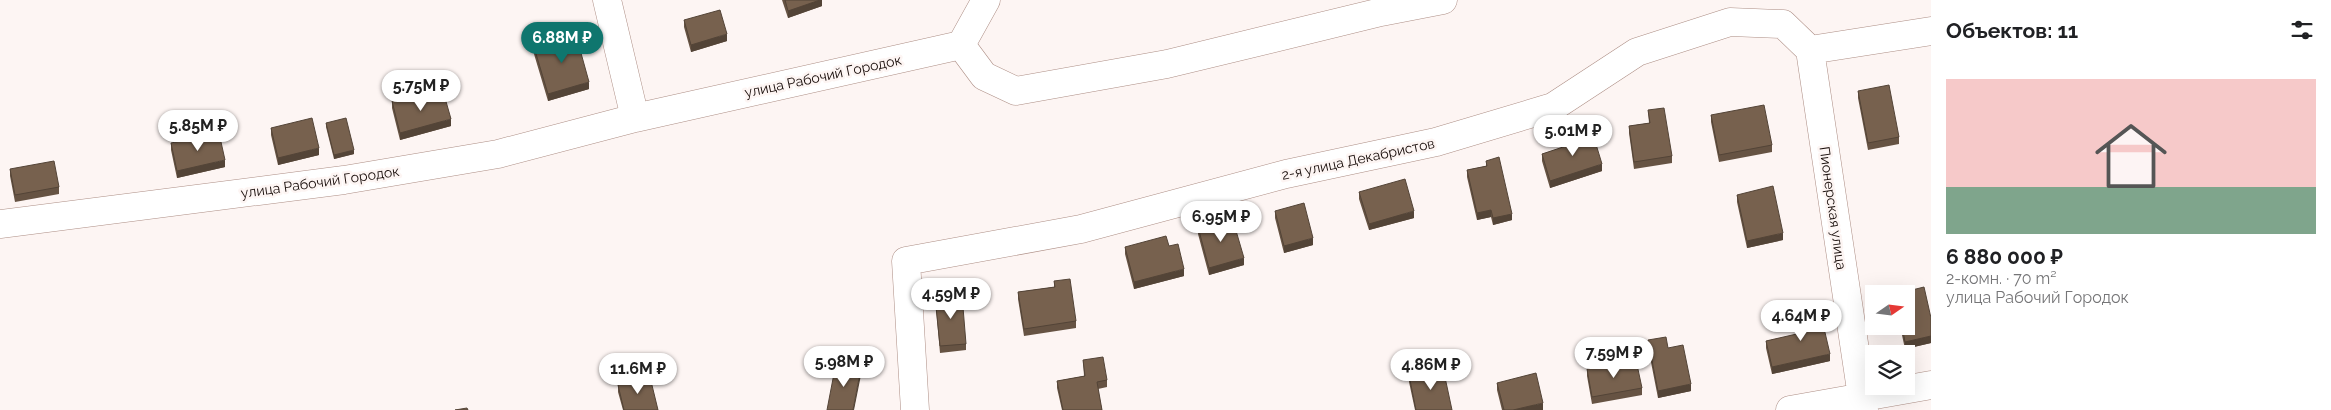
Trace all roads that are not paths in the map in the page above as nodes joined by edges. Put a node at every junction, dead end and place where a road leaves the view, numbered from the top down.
1 (607, 0) edge
2 (986, 0) edge
3 (1443, 0) edge
4 (1931, 31) edge
5 (961, 45) junction
6 (1810, 50) junction
7 (635, 118) junction
8 (0, 224) edge
9 (1931, 385) edge
10 (1862, 403) edge
11 (915, 410) edge
12 (1790, 410) edge

1 - 7 street
2 - 5 street
3 - 5 street
4 - 6 street
5 - 7 street, улица Рабочий Городок
6 - 10 street, Пионерская улица
6 - 11 street, 2-я улица Декабристов
7 - 8 street, улица Рабочий Городок
9 - 10 street
10 - 12 street

